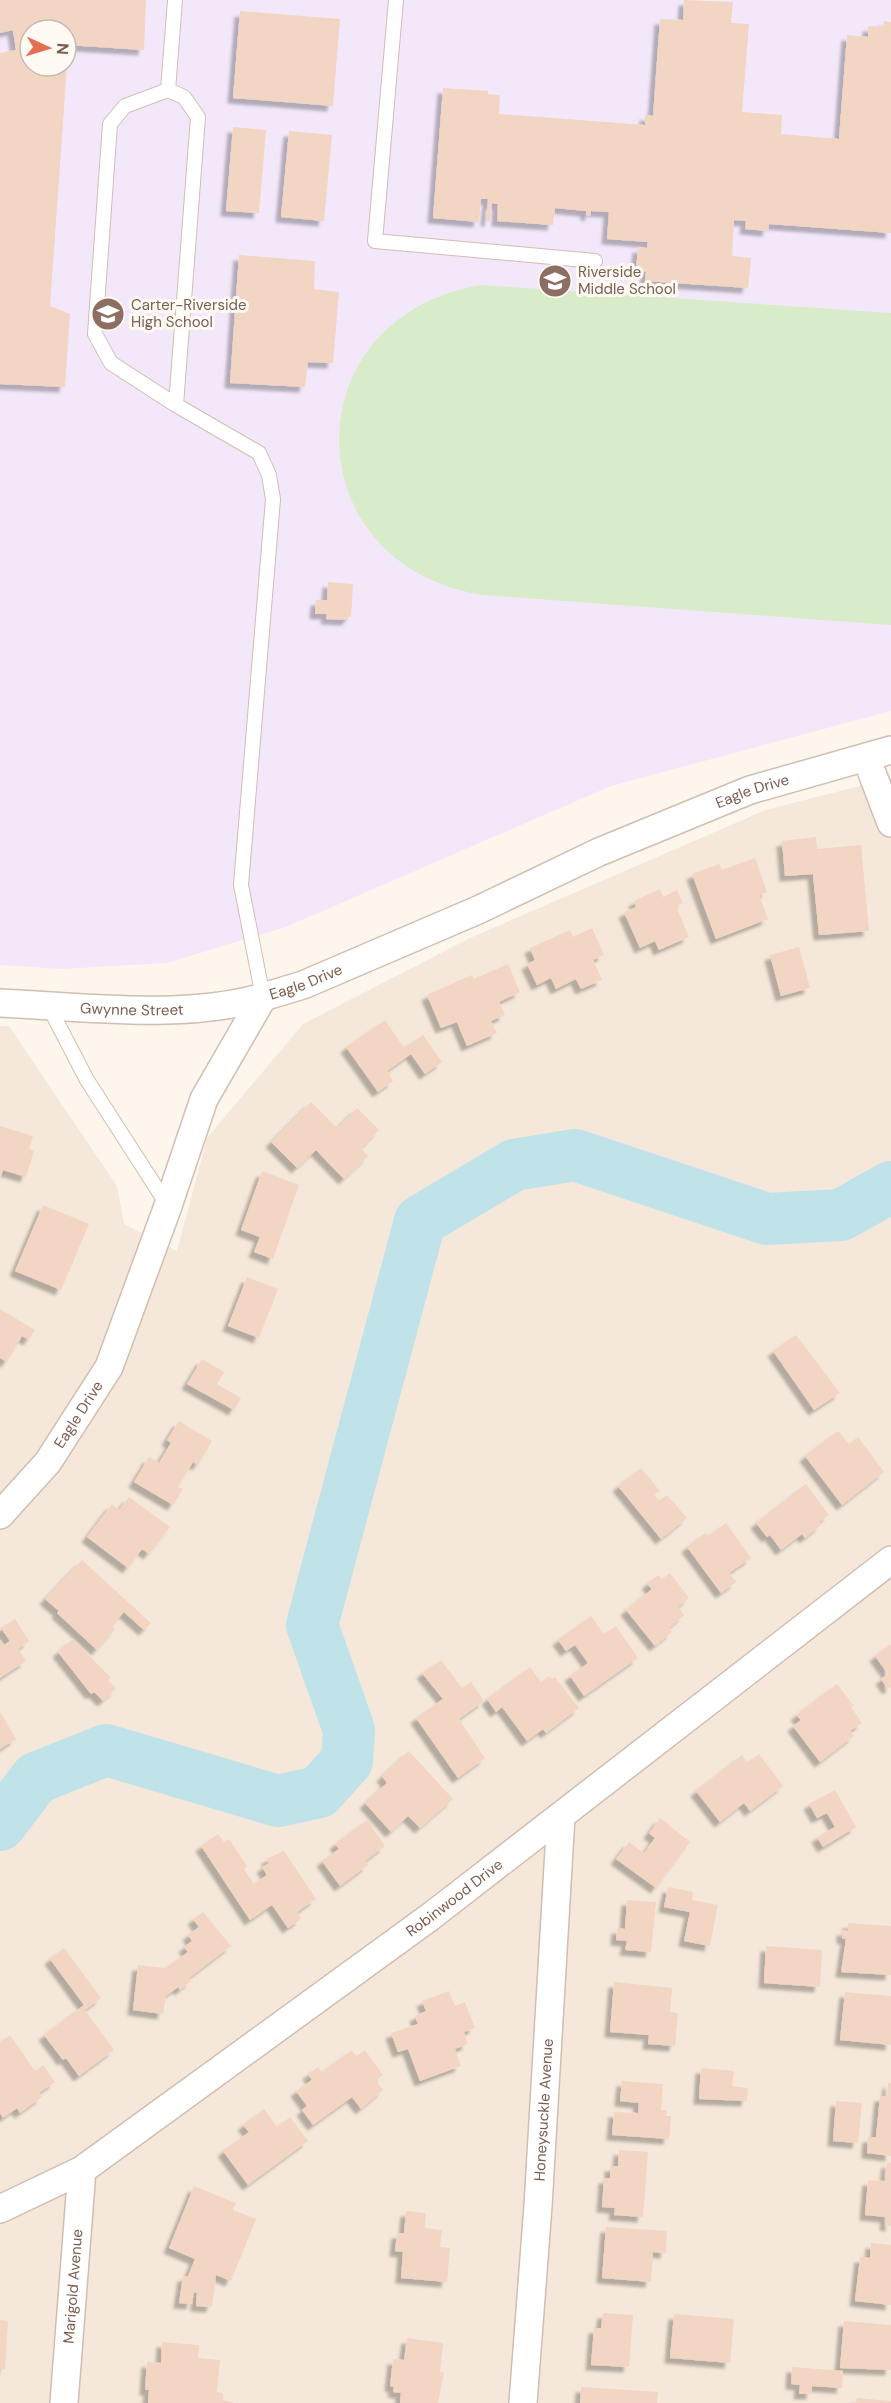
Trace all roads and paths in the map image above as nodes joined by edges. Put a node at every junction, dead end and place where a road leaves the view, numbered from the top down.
1 (175, 0) edge
2 (396, 0) edge
3 (168, 90) junction
4 (595, 261) dead end
5 (176, 405) junction
6 (878, 753) edge
7 (891, 823) edge
8 (263, 997) junction
9 (0, 1003) edge
10 (48, 1005) junction
11 (168, 1206) junction
12 (0, 1515) edge
13 (891, 1560) edge
14 (561, 1816) junction
15 (82, 2170) junction
16 (0, 2209) edge
17 (64, 2403) edge
18 (523, 2403) edge

1 - 3 lane
2 - 4 lane
3 - 5 lane
3 - 5 lane
5 - 8 lane
6 - 7 street
6 - 8 street, Eagle Drive
8 - 10 street, Gwynne Street
8 - 11 street, Eagle Drive
9 - 10 street, Gwynne Street
10 - 11 lane
11 - 12 street, Eagle Drive
13 - 14 street, Robinwood Drive
14 - 15 street, Robinwood Drive
14 - 18 street, Honeysuckle Avenue
15 - 16 street, Robinwood Drive
15 - 17 street, Marigold Avenue

